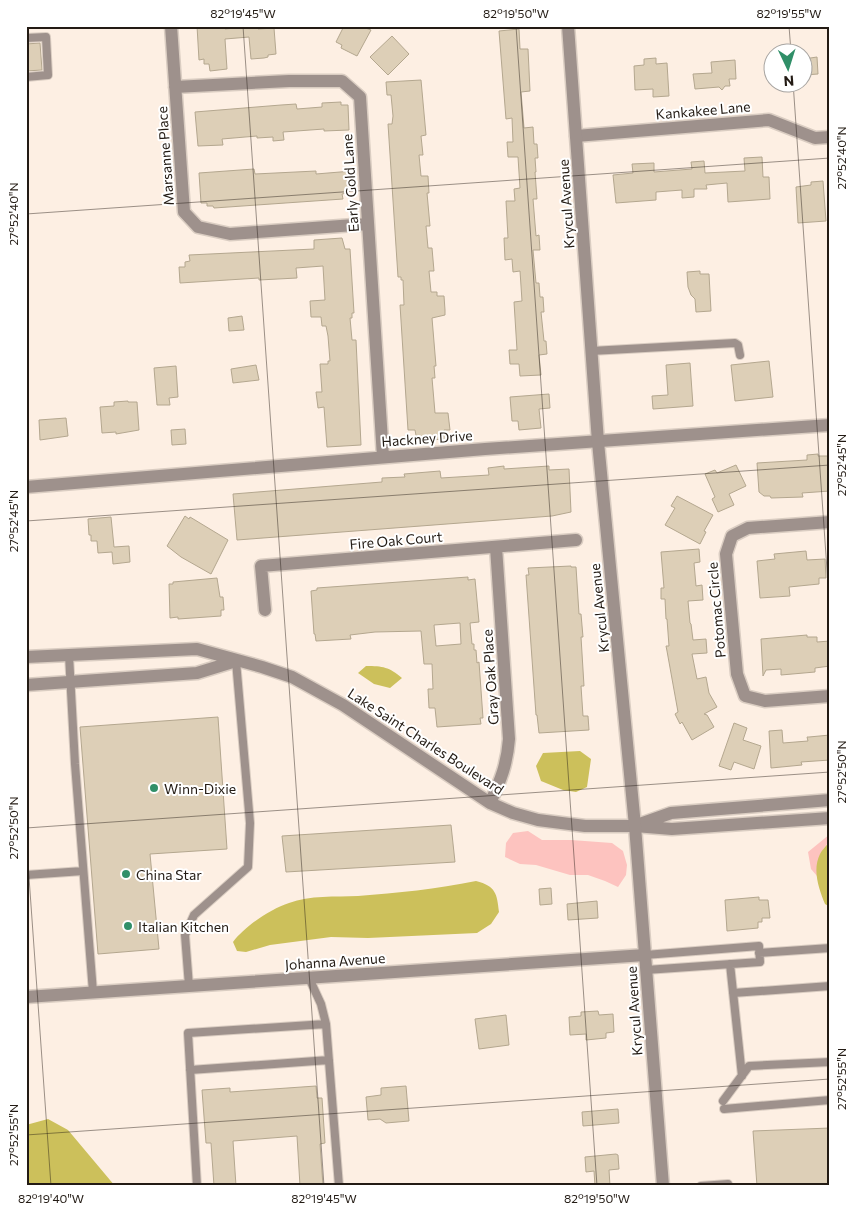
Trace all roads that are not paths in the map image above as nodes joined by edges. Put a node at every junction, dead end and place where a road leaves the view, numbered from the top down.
1 (171, 26) edge
2 (568, 26) edge
3 (26, 38) edge
4 (26, 77) edge
5 (175, 87) junction
6 (576, 136) junction
7 (830, 137) edge
8 (368, 224) junction
9 (591, 351) junction
10 (740, 355) dead end
11 (830, 425) edge
12 (598, 442) junction
13 (383, 457) junction
14 (27, 487) edge
15 (830, 522) edge
16 (576, 540) dead end
17 (496, 547) junction
18 (265, 610) dead end
19 (69, 655) junction
20 (26, 657) edge
21 (236, 661) junction
22 (71, 682) junction
23 (26, 685) edge
24 (830, 696) edge
25 (830, 800) edge
26 (490, 802) junction
27 (830, 818) edge
28 (635, 826) junction
29 (84, 871) junction
30 (26, 875) edge
31 (830, 948) edge
32 (760, 954) junction
33 (645, 955) junction
34 (730, 964) junction
35 (646, 970) junction
36 (310, 978) junction
37 (189, 986) junction
38 (830, 986) edge
39 (93, 992) junction
40 (733, 993) junction
41 (26, 997) edge
42 (326, 1024) junction
43 (329, 1060) junction
44 (830, 1062) edge
45 (190, 1070) junction
46 (742, 1076) junction
47 (830, 1100) edge
48 (728, 1184) dead end
49 (197, 1186) edge
50 (339, 1186) edge
51 (663, 1186) edge
52 (701, 1186) edge

1 - 5 street, Marsanne Place
2 - 6 street, Krycul Avenue
3 - 4 lane
5 - 8 street, Marsanne Place
5 - 8 street, Early Gold Lane
6 - 7 street, Kankakee Lane
6 - 9 street, Krycul Avenue
8 - 13 street, Early Gold Lane
9 - 10 lane
9 - 12 street, Krycul Avenue
11 - 12 street, Hackney Drive
12 - 13 street, Hackney Drive
12 - 28 street, Krycul Avenue
13 - 14 street, Hackney Drive
15 - 24 street, Potomac Circle
16 - 17 street, Fire Oak Court
17 - 18 street, Fire Oak Court
17 - 26 street, Gray Oak Place
19 - 20 street, Lake Saint Charles Boulevard
19 - 21 street, Lake Saint Charles Boulevard
19 - 22 lane
21 - 22 street
21 - 26 street, Lake Saint Charles Boulevard
21 - 37 lane
22 - 23 street
22 - 29 lane
25 - 28 street, Lake Saint Charles Boulevard
26 - 28 street, Lake Saint Charles Boulevard
27 - 28 street, Lake Saint Charles Boulevard
28 - 33 street, Krycul Avenue
29 - 30 lane
29 - 39 lane
31 - 32 lane
32 - 33 lane
32 - 34 lane
33 - 35 street, Krycul Avenue
33 - 36 street, Johanna Avenue
34 - 35 lane
34 - 40 lane
35 - 51 street, Krycul Avenue
36 - 37 street, Johanna Avenue
36 - 42 lane
37 - 39 street, Johanna Avenue
38 - 40 lane
39 - 41 street, Johanna Avenue
40 - 46 lane
42 - 43 lane
42 - 45 lane
43 - 45 lane
43 - 50 lane
44 - 46 lane
45 - 49 lane
46 - 47 lane
48 - 52 lane

